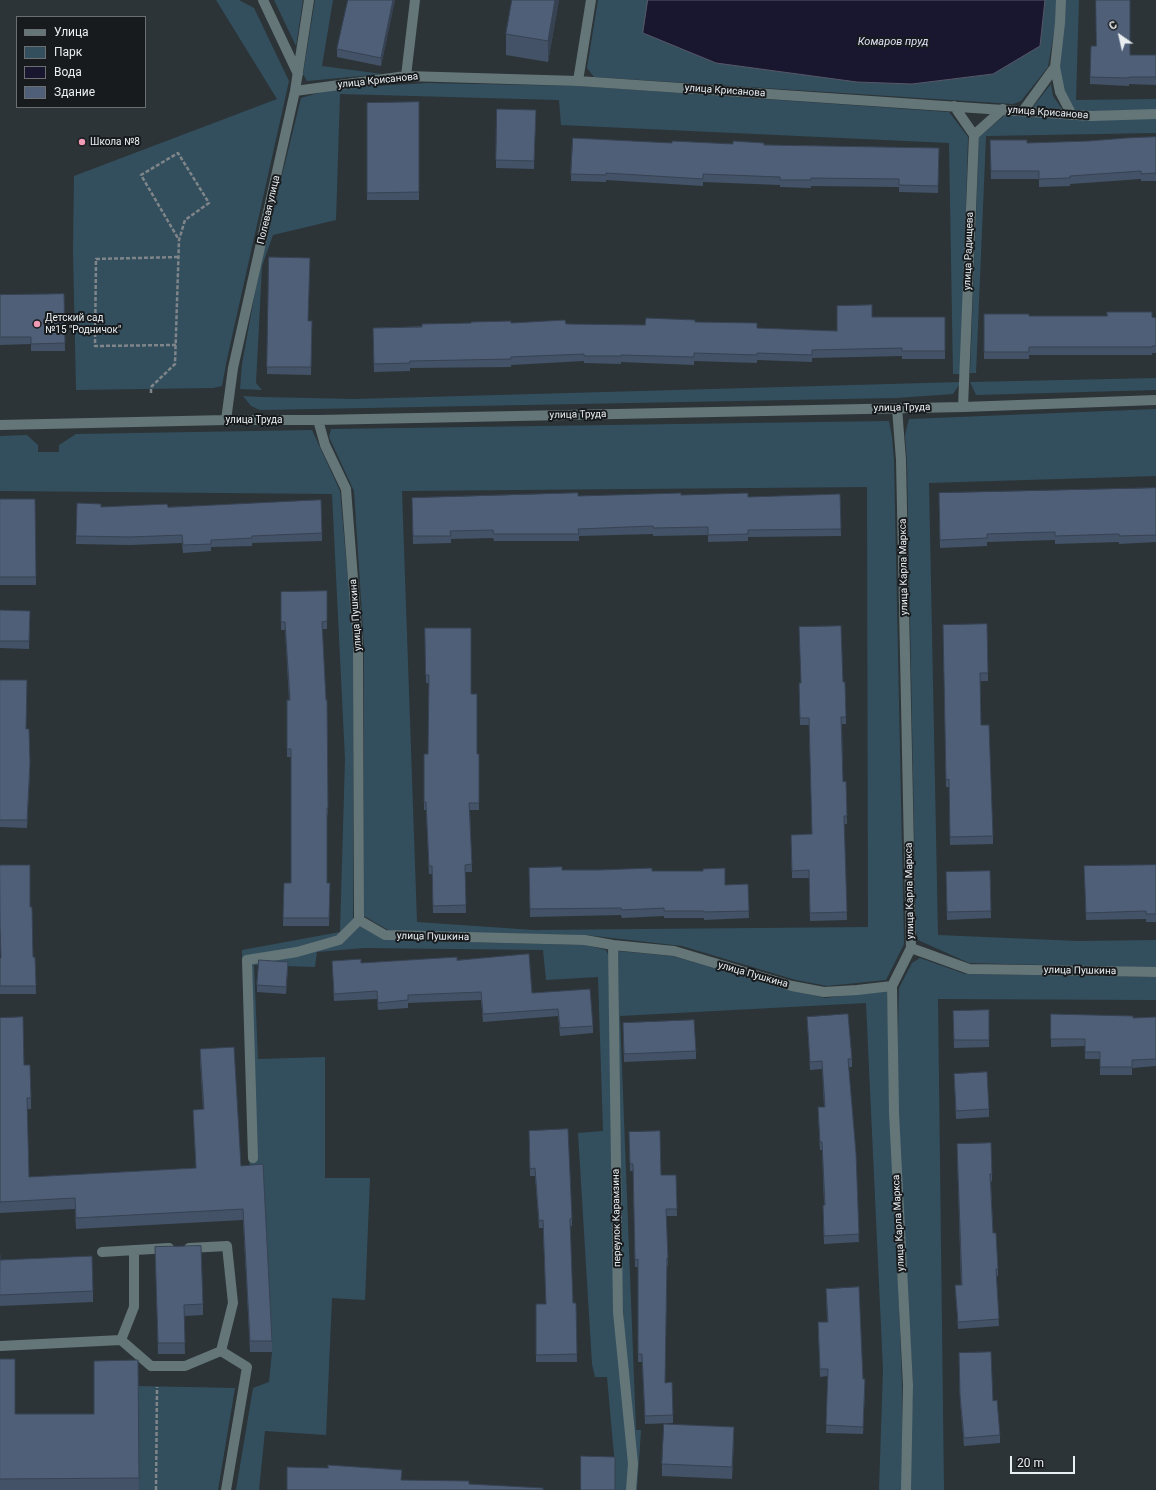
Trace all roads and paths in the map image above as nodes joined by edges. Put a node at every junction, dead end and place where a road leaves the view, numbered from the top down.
1 (263, 0) edge
2 (309, 0) edge
3 (415, 0) edge
4 (591, 0) edge
5 (1061, 0) edge
6 (1055, 67) junction
7 (298, 74) junction
8 (406, 76) junction
9 (578, 81) junction
10 (295, 91) junction
11 (954, 106) junction
12 (1003, 109) junction
13 (1023, 111) junction
14 (1156, 114) edge
15 (1072, 115) junction
16 (974, 135) junction
17 (179, 240) junction
18 (178, 257) junction
19 (176, 345) junction
20 (151, 393) dead end
21 (1156, 400) edge
22 (963, 407) junction
23 (897, 408) junction
24 (226, 420) junction
25 (318, 420) junction
26 (0, 425) edge
27 (359, 920) junction
28 (613, 945) junction
29 (911, 948) junction
30 (1156, 972) edge
31 (892, 986) junction
32 (253, 1158) dead end
33 (134, 1250) junction
34 (102, 1252) dead end
35 (121, 1340) junction
36 (0, 1346) edge
37 (221, 1351) junction
38 (156, 1387) dead end
39 (156, 1490) edge
40 (226, 1490) edge
41 (631, 1490) edge
42 (906, 1490) edge

1 - 7 street
2 - 7 street, Полевая улица
3 - 8 street
4 - 9 street
5 - 6 street
6 - 13 street
6 - 15 street
7 - 10 street, Полевая улица
8 - 9 street, улица Крисанова
8 - 10 street, улица Крисанова
9 - 11 street, улица Крисанова
10 - 24 street, Полевая улица
11 - 12 street, улица Крисанова
11 - 16 street
12 - 13 street, улица Крисанова
12 - 16 street
13 - 15 street, улица Крисанова
14 - 15 street, улица Крисанова
16 - 22 street, улица Радищева
17 - 17 path
17 - 18 path
18 - 19 path
18 - 19 path
19 - 20 path
21 - 22 street, улица Труда
22 - 23 street, улица Труда
23 - 25 street, улица Труда
23 - 29 street, улица Карла Маркса
24 - 25 street, улица Труда
24 - 26 street, улица Труда
25 - 27 street, улица Пушкина
27 - 28 street, улица Пушкина
27 - 32 street
28 - 31 street, улица Пушкина
28 - 41 street, переулок Карамзина
29 - 30 street, улица Пушкина
29 - 31 street, улица Карла Маркса
31 - 42 street, улица Карла Маркса
33 - 34 street
33 - 35 street
33 - 37 street
35 - 36 street
35 - 37 street
37 - 40 street
38 - 39 path

